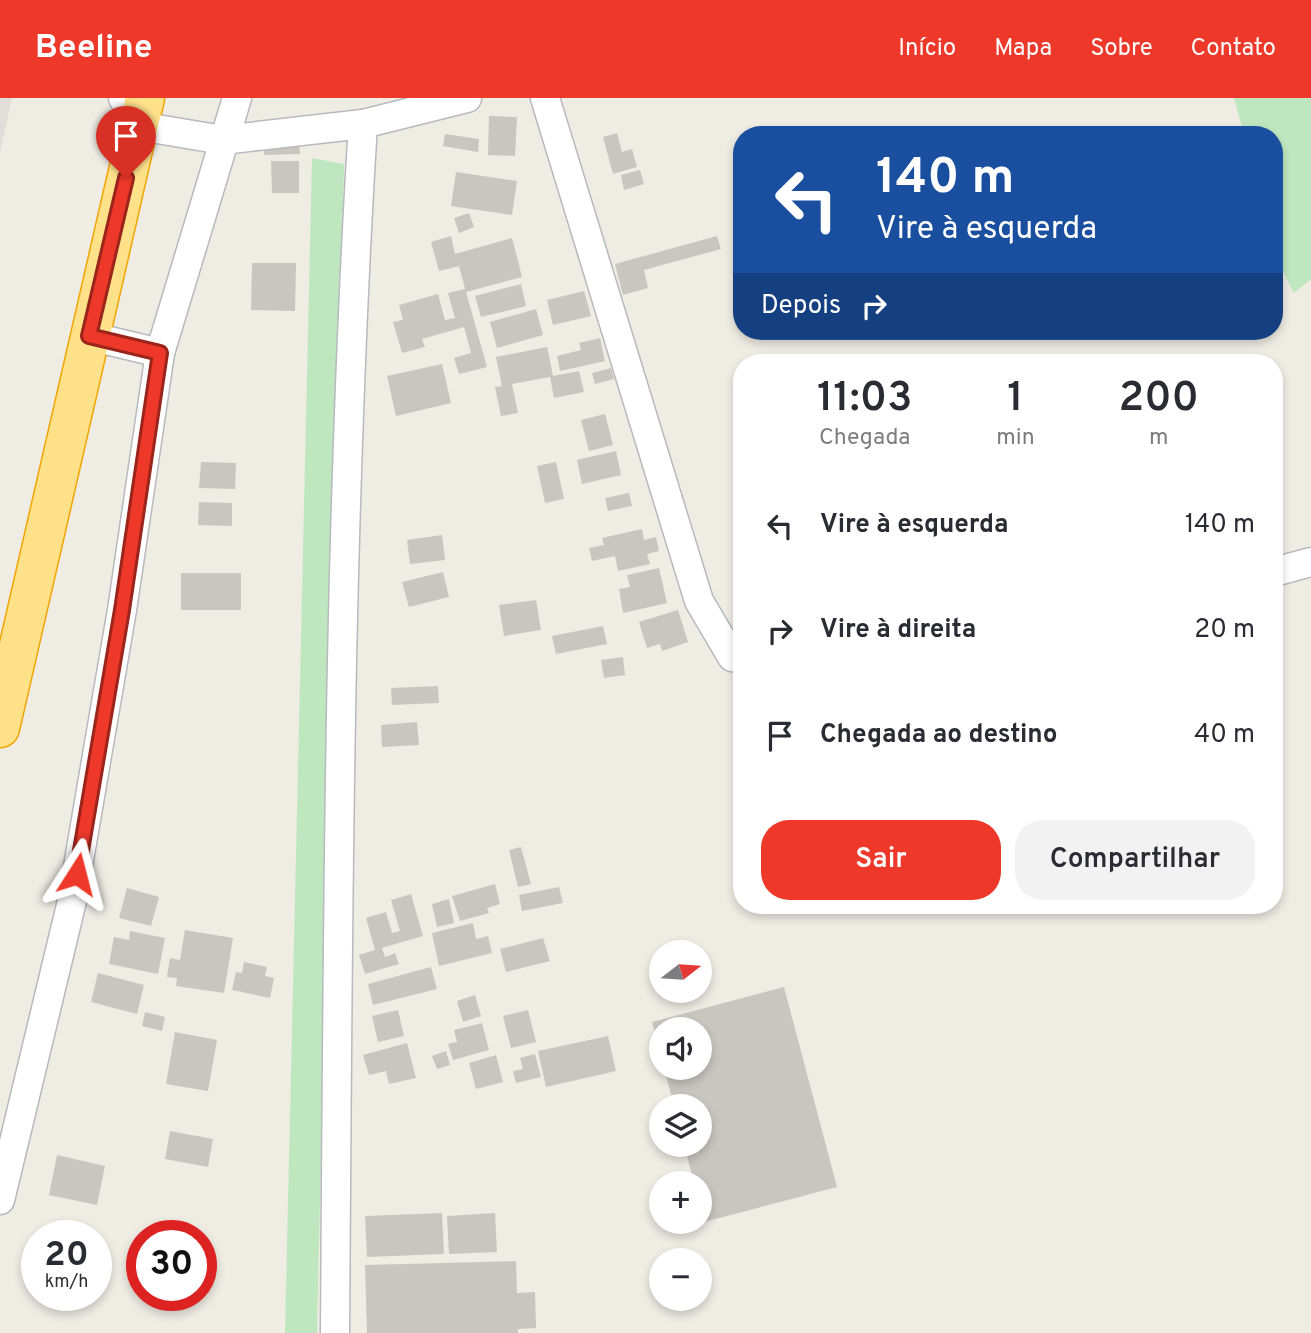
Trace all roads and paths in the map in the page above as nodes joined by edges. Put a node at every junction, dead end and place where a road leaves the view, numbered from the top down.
1 (237, 98) edge
2 (467, 98) edge
3 (545, 98) edge
4 (135, 107) edge
5 (363, 124) junction
6 (223, 140) junction
7 (89, 336) junction
8 (160, 353) junction
9 (1311, 562) edge
10 (1283, 570) edge
11 (733, 657) edge
12 (0, 728) edge
13 (0, 1200) edge
14 (335, 1333) edge

1 - 6 street
2 - 5 street
3 - 11 street
4 - 6 street
4 - 7 highway
5 - 6 street
5 - 14 street
6 - 8 street
7 - 8 street
7 - 12 highway
8 - 13 street
9 - 10 street

